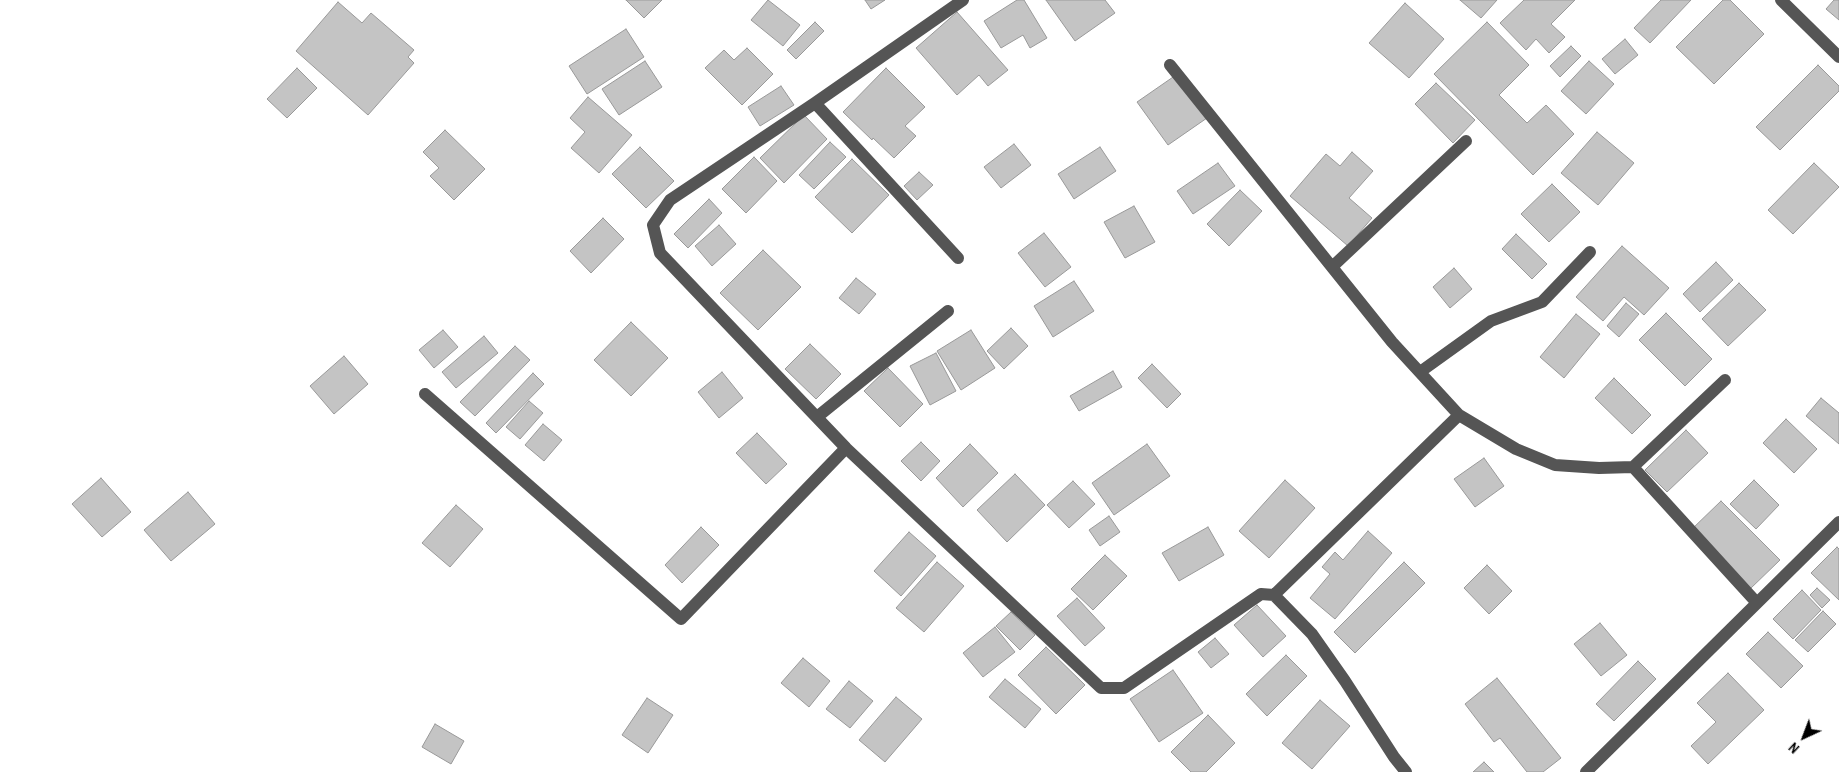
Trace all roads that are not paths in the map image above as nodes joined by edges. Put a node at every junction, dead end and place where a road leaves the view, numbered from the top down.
1 (963, 0) edge
2 (1781, 0) edge
3 (1839, 57) edge
4 (1170, 65) dead end
5 (815, 103) junction
6 (1466, 141) dead end
7 (1590, 252) dead end
8 (958, 258) dead end
9 (1332, 267) junction
10 (948, 311) dead end
11 (1420, 372) junction
12 (1725, 380) dead end
13 (425, 394) dead end
14 (1459, 415) junction
15 (816, 417) junction
16 (846, 448) junction
17 (1634, 466) junction
18 (1839, 522) edge
19 (1274, 595) junction
20 (1757, 603) junction
21 (1406, 772) edge
22 (1586, 772) edge

1 - 5 street
2 - 3 street
4 - 9 street
5 - 8 street
5 - 15 street
6 - 9 street
7 - 11 street
9 - 11 street
10 - 15 street
11 - 14 street
12 - 17 street
13 - 16 street
14 - 17 street
14 - 19 street
15 - 16 street
16 - 19 street
17 - 20 street
18 - 20 street
19 - 21 street
20 - 22 street

